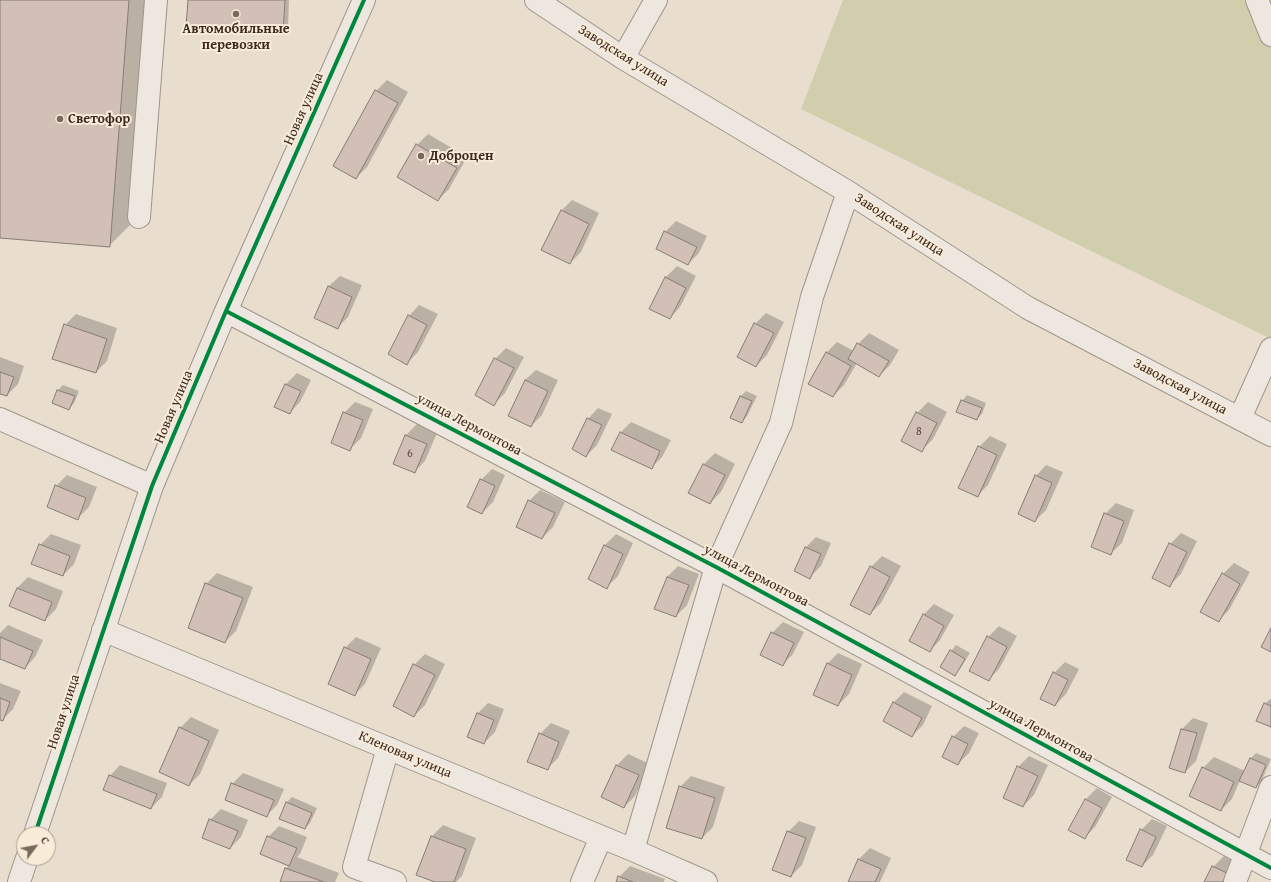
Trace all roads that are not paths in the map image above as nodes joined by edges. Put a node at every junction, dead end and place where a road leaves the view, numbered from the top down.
1 (156, 0) edge
2 (364, 0) edge
3 (536, 0) edge
4 (656, 0) edge
5 (1257, 0) edge
6 (1271, 35) edge
7 (623, 58) junction
8 (848, 192) junction
9 (139, 217) dead end
10 (226, 310) junction
11 (1271, 349) edge
12 (1266, 372) edge
13 (1240, 418) junction
14 (0, 419) edge
15 (1271, 435) edge
16 (152, 486) junction
17 (716, 567) junction
18 (103, 630) junction
19 (388, 748) junction
20 (1271, 787) edge
21 (38, 826) edge
22 (601, 837) junction
23 (633, 850) junction
24 (1245, 855) junction
25 (24, 866) edge
26 (1271, 868) edge
27 (682, 877) edge
28 (19, 882) edge
29 (395, 882) edge
30 (582, 882) edge
31 (706, 882) edge
32 (1236, 882) edge

1 - 9 street
2 - 10 street, Новая улица
3 - 7 street, Заводская улица
4 - 7 street
5 - 6 street
7 - 8 street, Заводская улица
8 - 13 street, Заводская улица
8 - 17 street
10 - 16 street, Новая улица
10 - 17 street, улица Лермонтова
11 - 12 street
12 - 13 street
13 - 15 street, Заводская улица
14 - 16 street
16 - 18 street, Новая улица
17 - 23 street
17 - 24 street, улица Лермонтова
18 - 19 street, Кленовая улица
18 - 21 street, Новая улица
19 - 22 street, Кленовая улица
19 - 29 street
20 - 24 street
22 - 23 street, Кленовая улица
22 - 30 street
23 - 27 street, Кленовая улица
24 - 26 street, улица Лермонтова
24 - 32 street
25 - 28 street
27 - 31 street, Кленовая улица

